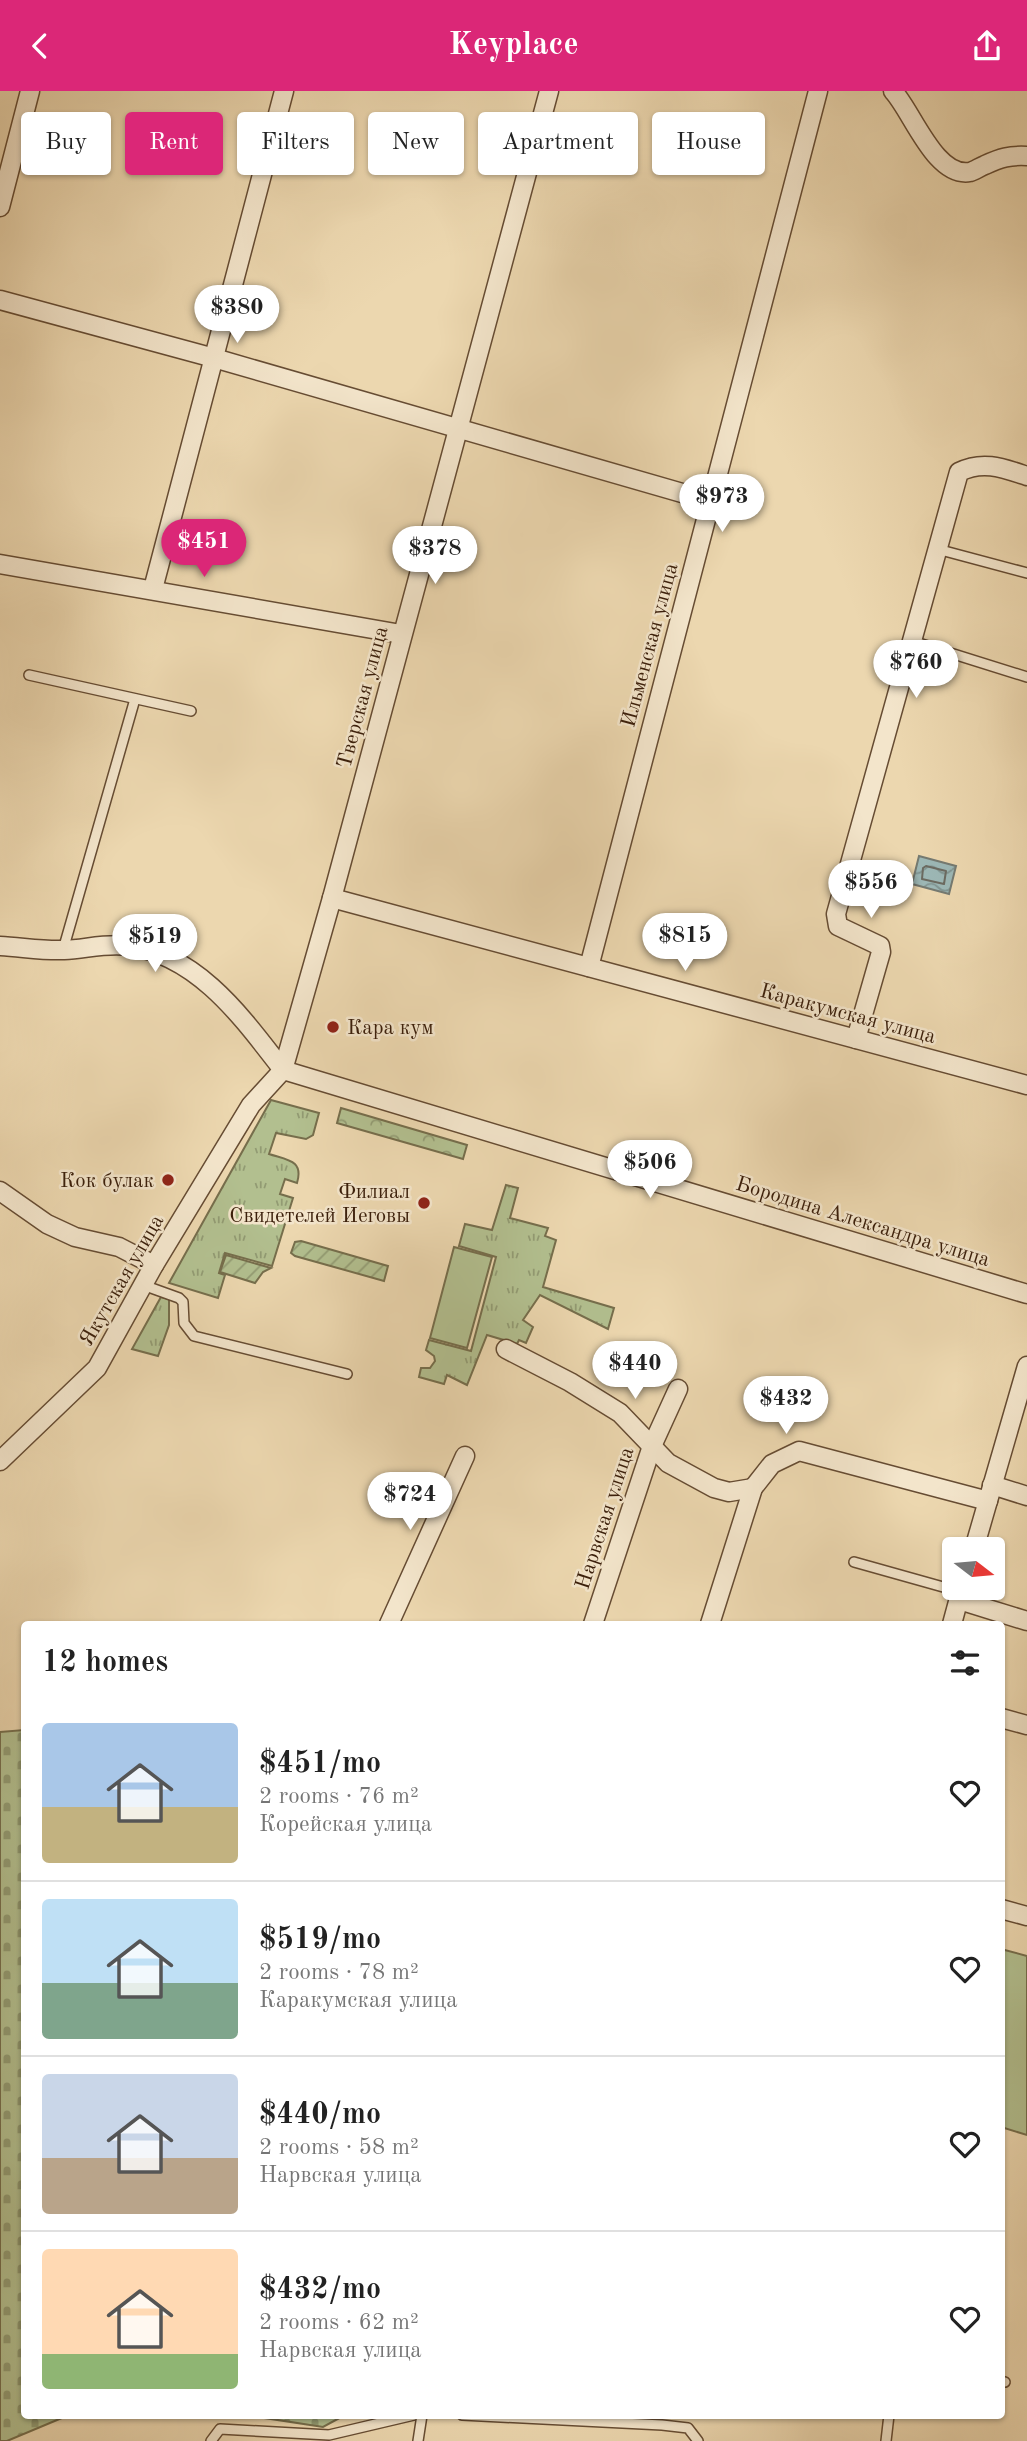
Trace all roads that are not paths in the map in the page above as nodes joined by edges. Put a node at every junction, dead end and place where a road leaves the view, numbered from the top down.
1 (30, 91) edge
2 (284, 91) edge
3 (549, 91) edge
4 (818, 91) edge
5 (893, 91) edge
6 (1027, 156) edge
7 (0, 207) edge
8 (0, 300) edge
9 (214, 358) junction
10 (458, 429) junction
11 (1027, 476) edge
12 (710, 501) junction
13 (937, 549) junction
14 (0, 564) edge
15 (1027, 573) edge
16 (153, 589) junction
17 (401, 634) junction
18 (912, 641) junction
19 (29, 675) dead end
20 (1027, 677) edge
21 (135, 699) junction
22 (191, 711) dead end
23 (332, 898) junction
24 (0, 946) edge
25 (63, 950) junction
26 (589, 967) junction
27 (856, 1039) junction
28 (283, 1070) junction
29 (1027, 1085) edge
30 (0, 1191) edge
31 (154, 1265) junction
32 (143, 1285) junction
33 (1027, 1294) edge
34 (506, 1349) dead end
35 (1027, 1366) edge
36 (347, 1374) dead end
37 (678, 1389) dead end
38 (652, 1446) junction
39 (465, 1456) dead end
40 (0, 1461) edge
41 (753, 1487) junction
42 (990, 1493) junction
43 (1027, 1496) edge
44 (977, 1537) edge
45 (853, 1562) dead end
46 (942, 1588) edge
47 (958, 1600) edge
48 (977, 1600) edge
49 (390, 1621) edge
50 (594, 1621) edge
51 (711, 1621) edge
52 (953, 1621) edge
53 (1027, 1621) edge
54 (1005, 1719) edge
55 (1027, 1725) edge
56 (1005, 1910) edge
57 (1027, 1916) edge
58 (397, 2419) edge
59 (421, 2419) edge
60 (539, 2419) edge
61 (889, 2419) edge
62 (211, 2441) edge
63 (418, 2441) edge
64 (698, 2441) edge
65 (886, 2441) edge

1 - 7 street
2 - 9 street
3 - 10 street, Тверская улица
4 - 12 street, Ильменская улица
5 - 6 street
8 - 9 street
9 - 10 street
9 - 16 street
10 - 12 street
10 - 17 street, Тверская улица
11 - 13 street
12 - 26 street, Ильменская улица
13 - 15 lane
13 - 18 street
14 - 16 street
16 - 17 street
17 - 23 street, Тверская улица
18 - 20 lane
18 - 27 street
19 - 21 lane
21 - 22 lane
21 - 25 lane
23 - 26 street, Каракумская улица
23 - 28 street, Тверская улица
24 - 25 street
25 - 28 street
26 - 27 street, Каракумская улица
27 - 29 street, Каракумская улица
28 - 31 street, Якутская улица
28 - 33 street, Бородина Александра улица
30 - 31 street
31 - 32 street, Якутская улица
32 - 36 lane
32 - 40 street, Якутская улица
34 - 38 street
35 - 42 street
37 - 38 street, Нарвская улица
38 - 41 street
38 - 50 street, Нарвская улица
39 - 49 street
41 - 42 street
41 - 51 street
42 - 43 street
42 - 44 street
45 - 46 lane
47 - 52 street
48 - 53 street
54 - 55 street
56 - 57 street
58 - 62 lane
59 - 63 lane
60 - 64 lane
61 - 65 lane

